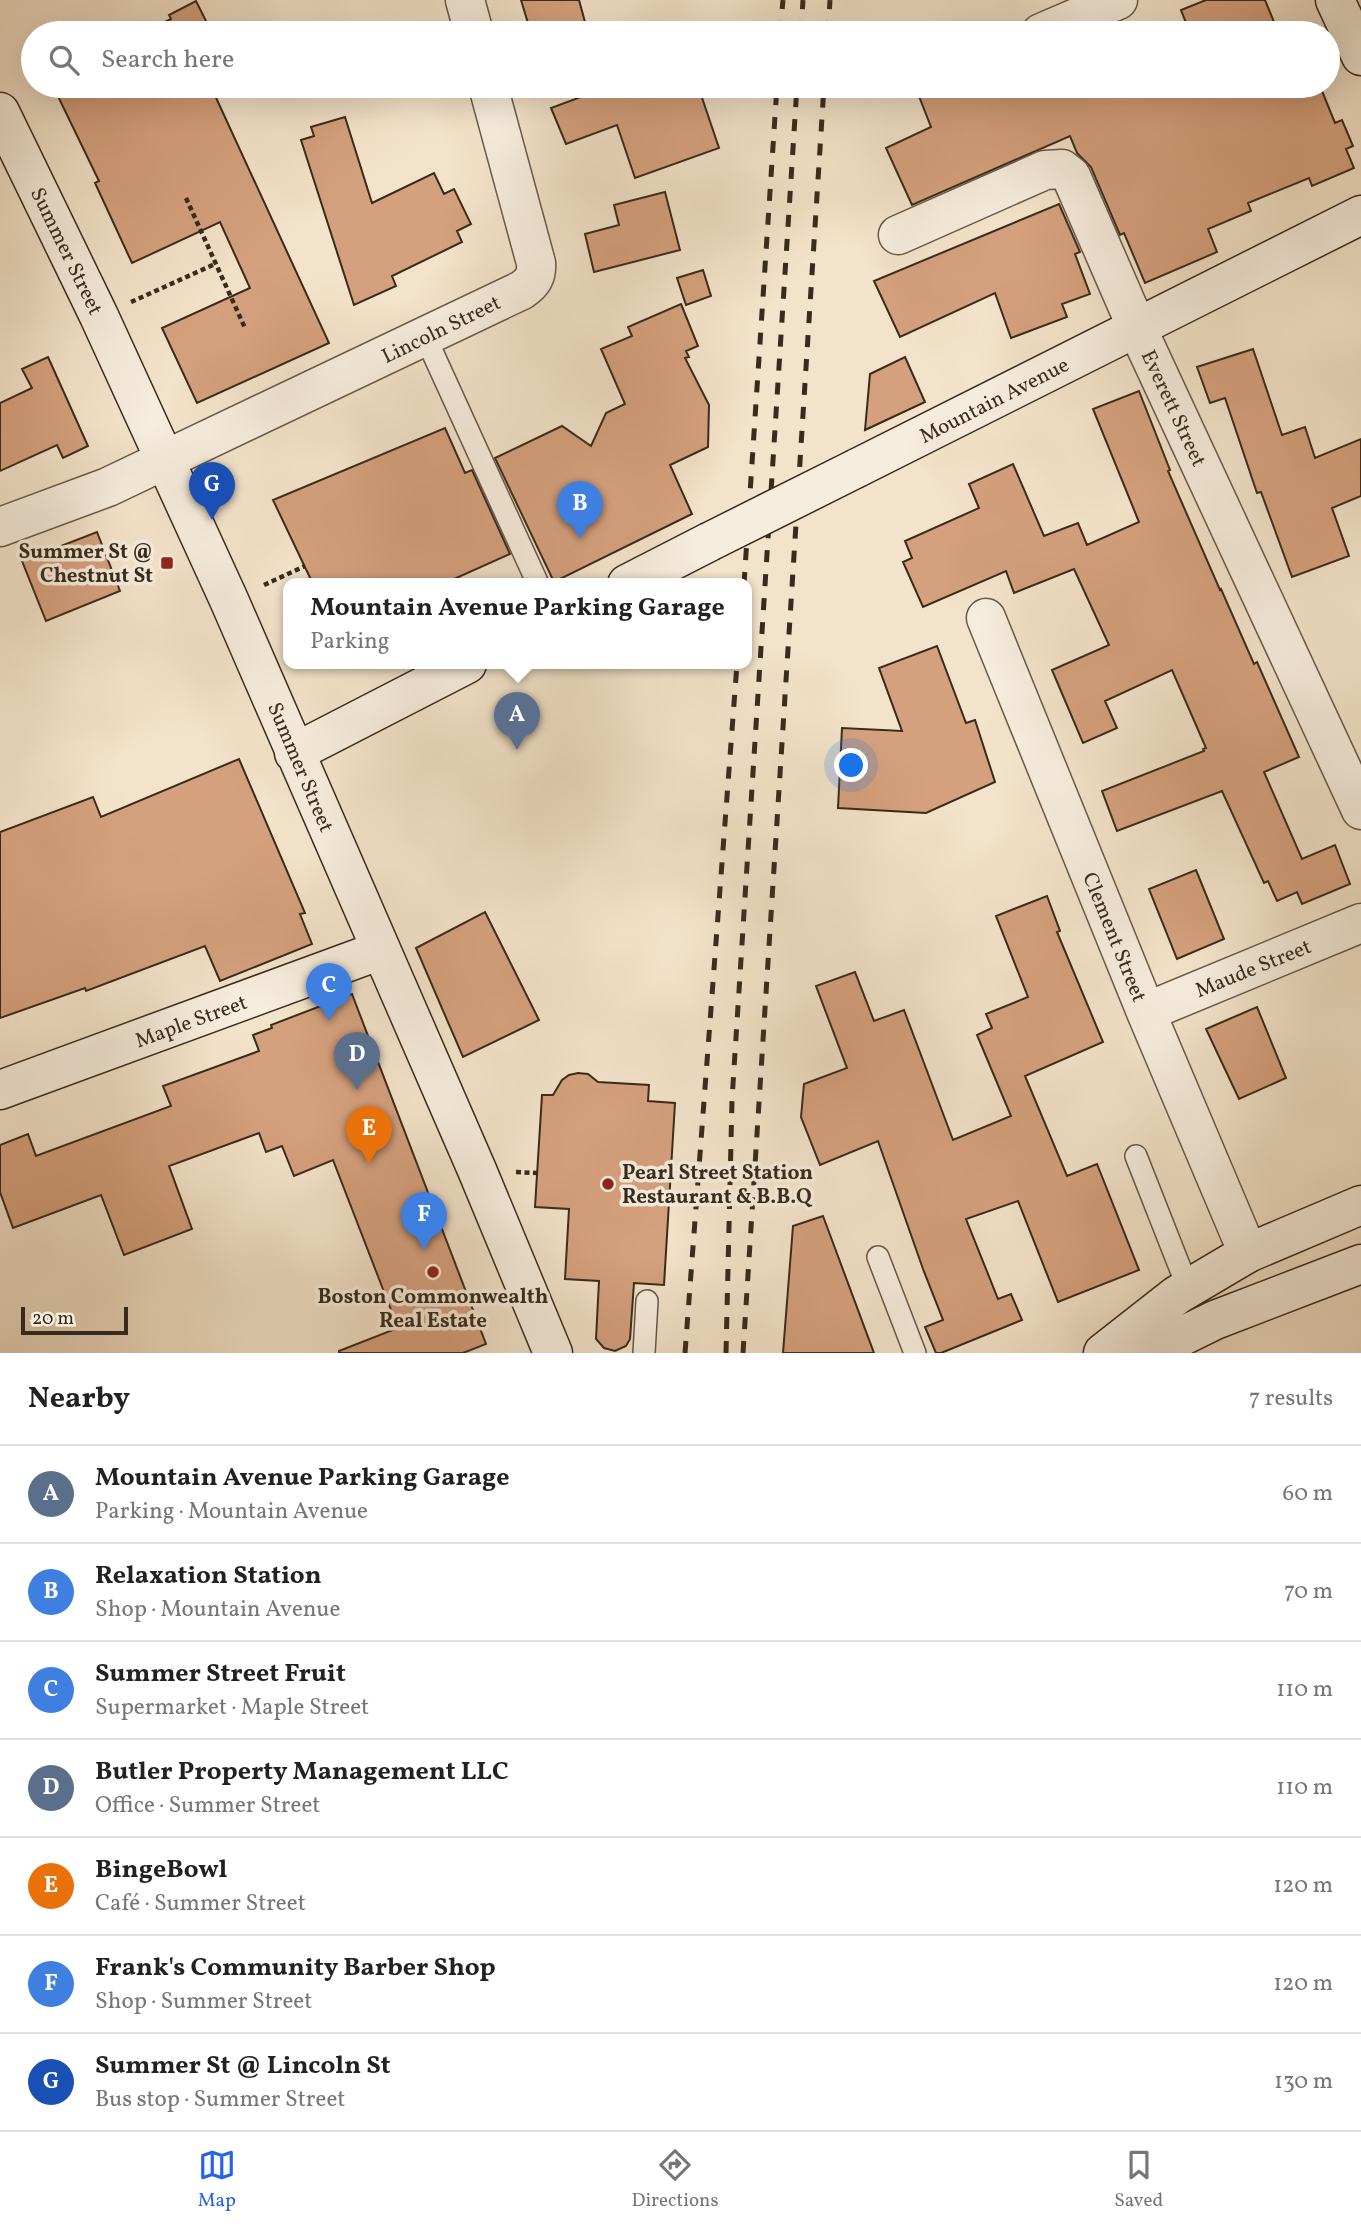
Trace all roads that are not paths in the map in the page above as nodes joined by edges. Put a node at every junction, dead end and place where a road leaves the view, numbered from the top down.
1 (465, 0) edge
2 (1118, 0) edge
3 (1335, 0) edge
4 (471, 21) edge
5 (1069, 21) edge
6 (1361, 56) edge
7 (491, 98) edge
8 (0, 112) edge
9 (1361, 215) edge
10 (898, 235) dead end
11 (1137, 328) junction
12 (425, 336) junction
13 (165, 460) junction
14 (0, 527) edge
15 (535, 578) edge
16 (639, 578) edge
17 (986, 618) dead end
18 (457, 669) edge
19 (294, 753) junction
20 (1361, 810) edge
21 (1361, 923) edge
22 (381, 950) junction
23 (1146, 1012) junction
24 (0, 1090) edge
25 (1136, 1156) dead end
26 (1361, 1205) edge
27 (1248, 1253) junction
28 (878, 1257) dead end
29 (1361, 1264) edge
30 (1188, 1288) junction
31 (647, 1301) dead end
32 (553, 1353) edge
33 (644, 1353) edge
34 (915, 1353) edge
35 (1103, 1353) edge
36 (1148, 1353) edge

1 - 4 street
2 - 5 street
3 - 6 street
7 - 12 street, Lincoln Street
8 - 13 street, Summer Street
9 - 11 street, Mountain Avenue
10 - 11 street, Everett Street
11 - 16 street, Mountain Avenue, bridge
11 - 20 street, Everett Street
12 - 13 street, Lincoln Street
12 - 15 lane
13 - 14 street, Lincoln Street
13 - 19 street, Summer Street
17 - 23 street, Clement Street
18 - 19 street
19 - 22 street, Summer Street
21 - 23 street, Maude Street
22 - 24 street, Maple Street
22 - 32 street, Summer Street
23 - 27 street, Clement Street
25 - 30 lane
26 - 27 street
27 - 30 street
28 - 34 lane
29 - 36 street
30 - 35 street
31 - 33 lane

